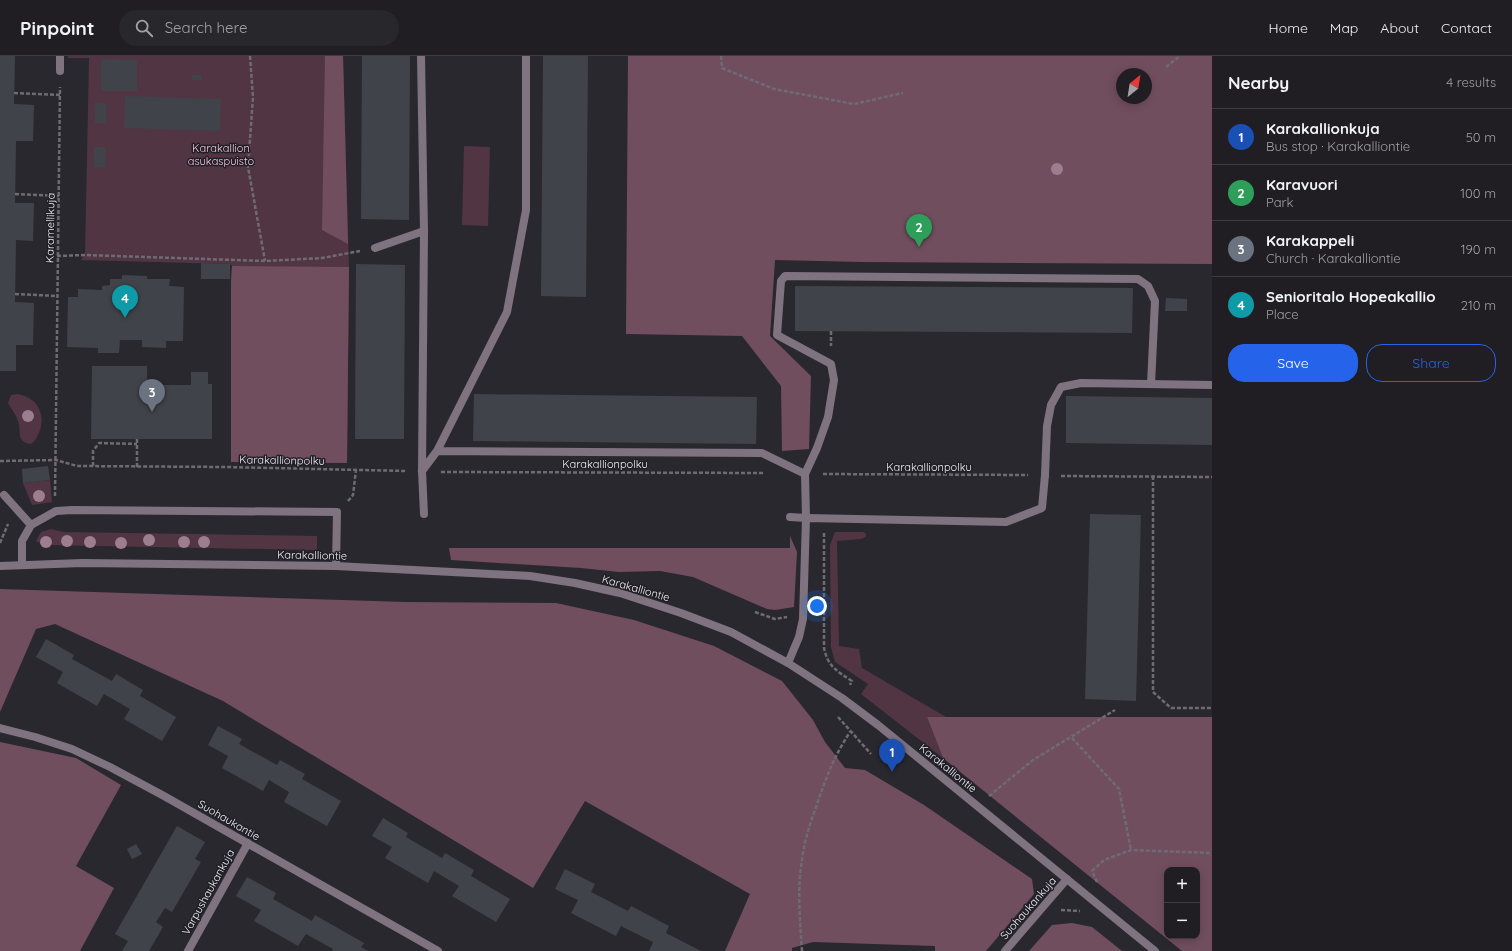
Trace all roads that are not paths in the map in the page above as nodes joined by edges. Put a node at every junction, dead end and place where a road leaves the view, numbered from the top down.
1 (60, 56) edge
2 (421, 56) edge
3 (526, 56) edge
4 (60, 71) road end
5 (424, 231) junction
6 (375, 248) road end
7 (1151, 384) junction
8 (1212, 385) edge
9 (437, 451) junction
10 (422, 471) junction
11 (805, 474) junction
12 (4, 495) dead end
13 (424, 514) dead end
14 (790, 517) dead end
15 (806, 518) junction
16 (31, 525) junction
17 (22, 564) junction
18 (0, 566) edge
19 (336, 566) junction
20 (788, 663) junction
21 (0, 728) edge
22 (248, 843) junction
23 (1067, 879) junction
24 (188, 951) edge
25 (438, 951) edge
26 (1005, 951) edge
27 (1155, 951) edge

1 - 4 street
2 - 5 street
3 - 9 street
5 - 6 street
5 - 10 street
7 - 8 street
7 - 11 street
7 - 15 street
9 - 10 street
9 - 11 street
10 - 13 street
11 - 15 street
12 - 16 street
14 - 15 street
15 - 20 street
16 - 17 street
16 - 19 street
17 - 18 street, Karakalliontie
17 - 19 street, Karakalliontie
19 - 20 street, Karakalliontie
20 - 23 street, Karakalliontie
21 - 22 street, Suohaukantie
22 - 24 street, Varpushaukankuja
22 - 25 street, Suohaukantie
23 - 26 street, Suohaukankuja
23 - 27 street, Karakalliontie

